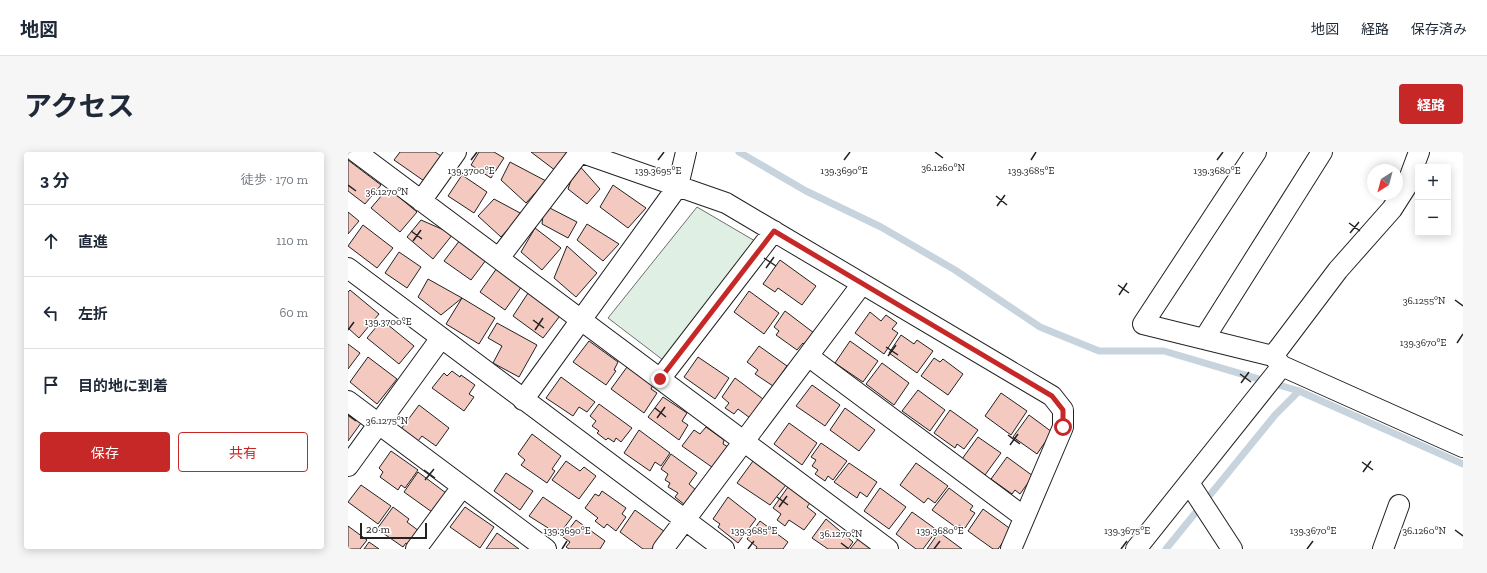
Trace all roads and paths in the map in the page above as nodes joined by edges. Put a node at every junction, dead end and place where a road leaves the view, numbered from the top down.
1 (356, 152) edge
2 (456, 152) edge
3 (580, 152) edge
4 (686, 152) edge
5 (1256, 152) edge
6 (1322, 152) edge
7 (1418, 152) edge
8 (678, 186) junction
9 (421, 201) junction
10 (774, 231) junction
11 (499, 258) junction
12 (348, 268) edge
13 (862, 284) junction
14 (581, 320) junction
15 (441, 338) junction
16 (1204, 339) junction
17 (808, 356) junction
18 (1278, 364) junction
19 (660, 379) junction
20 (523, 400) junction
21 (348, 401) edge
22 (378, 424) junction
23 (744, 442) junction
24 (1463, 447) edge
25 (348, 466) edge
26 (1189, 483) junction
27 (462, 487) junction
28 (1399, 505) dead end
29 (1024, 517) junction
30 (685, 520) junction
31 (542, 548) edge
32 (416, 549) edge
33 (663, 549) edge
34 (724, 549) edge
35 (888, 549) edge
36 (1011, 549) edge
37 (1136, 549) edge
38 (1232, 549) edge
39 (1383, 549) edge

1 - 9 street
2 - 9 street
3 - 8 street
3 - 11 street
4 - 8 street
5 - 16 street
6 - 16 street
7 - 18 street
8 - 10 street
8 - 14 street
9 - 11 street
10 - 13 street
10 - 19 street
11 - 14 street
12 - 15 street
13 - 17 street
13 - 29 street
14 - 19 street
14 - 20 street
15 - 20 street
15 - 22 street
16 - 18 street
17 - 23 street
17 - 29 street
18 - 24 street
18 - 26 street
19 - 23 street
20 - 30 street
21 - 22 street
22 - 25 street
22 - 27 street
23 - 30 street
23 - 35 street
26 - 37 street
26 - 38 street
27 - 31 street
27 - 32 street
28 - 39 street
29 - 36 street
30 - 33 street
30 - 34 street

